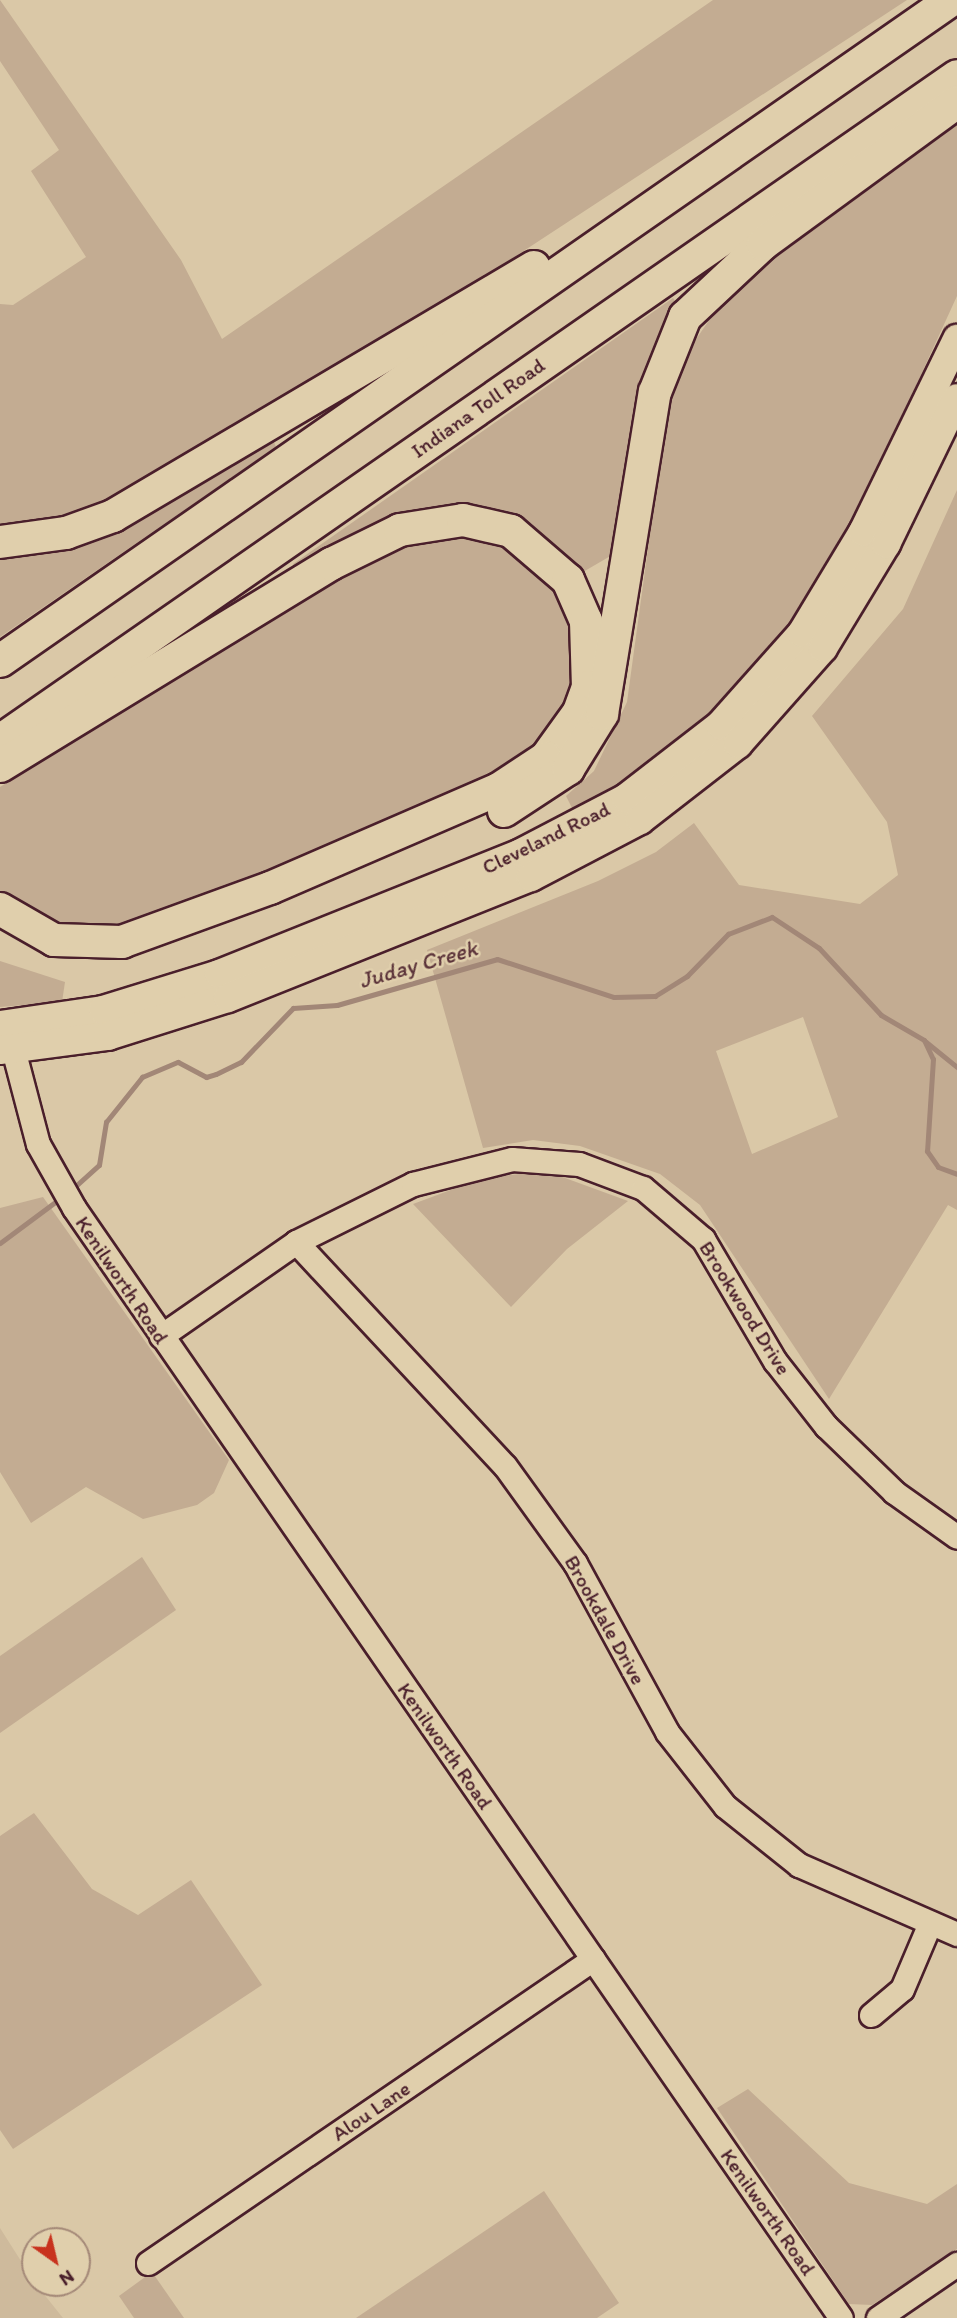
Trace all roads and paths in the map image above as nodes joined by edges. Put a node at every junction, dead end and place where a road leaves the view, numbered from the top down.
1 (951, 0) edge
2 (957, 76) edge
3 (957, 102) edge
4 (772, 124) junction
5 (957, 339) edge
6 (957, 398) edge
7 (0, 542) edge
8 (0, 661) edge
9 (0, 741) edge
10 (0, 766) edge
11 (0, 909) edge
12 (0, 935) edge
13 (4, 1041) edge
14 (296, 1242) junction
15 (160, 1336) junction
16 (957, 1537) edge
17 (930, 1923) junction
18 (957, 1934) edge
19 (593, 1959) junction
20 (870, 2015) dead end
21 (148, 2263) dead end
22 (957, 2264) edge
23 (841, 2318) edge
24 (878, 2318) edge

1 - 4 highway
2 - 9 highway, Indiana Toll Road
3 - 12 highway
4 - 7 highway
4 - 8 highway
5 - 13 main road, Cleveland Road
6 - 13 main road, Cleveland Road
10 - 11 highway
13 - 15 street, Kenilworth Road
14 - 15 street, Brookwood Drive
14 - 16 street, Brookwood Drive
14 - 17 street, Brookdale Drive
15 - 19 street, Kenilworth Road
17 - 18 street, Brookdale Drive
17 - 20 street
19 - 21 street, Alou Lane
19 - 23 street, Kenilworth Road
22 - 24 street

